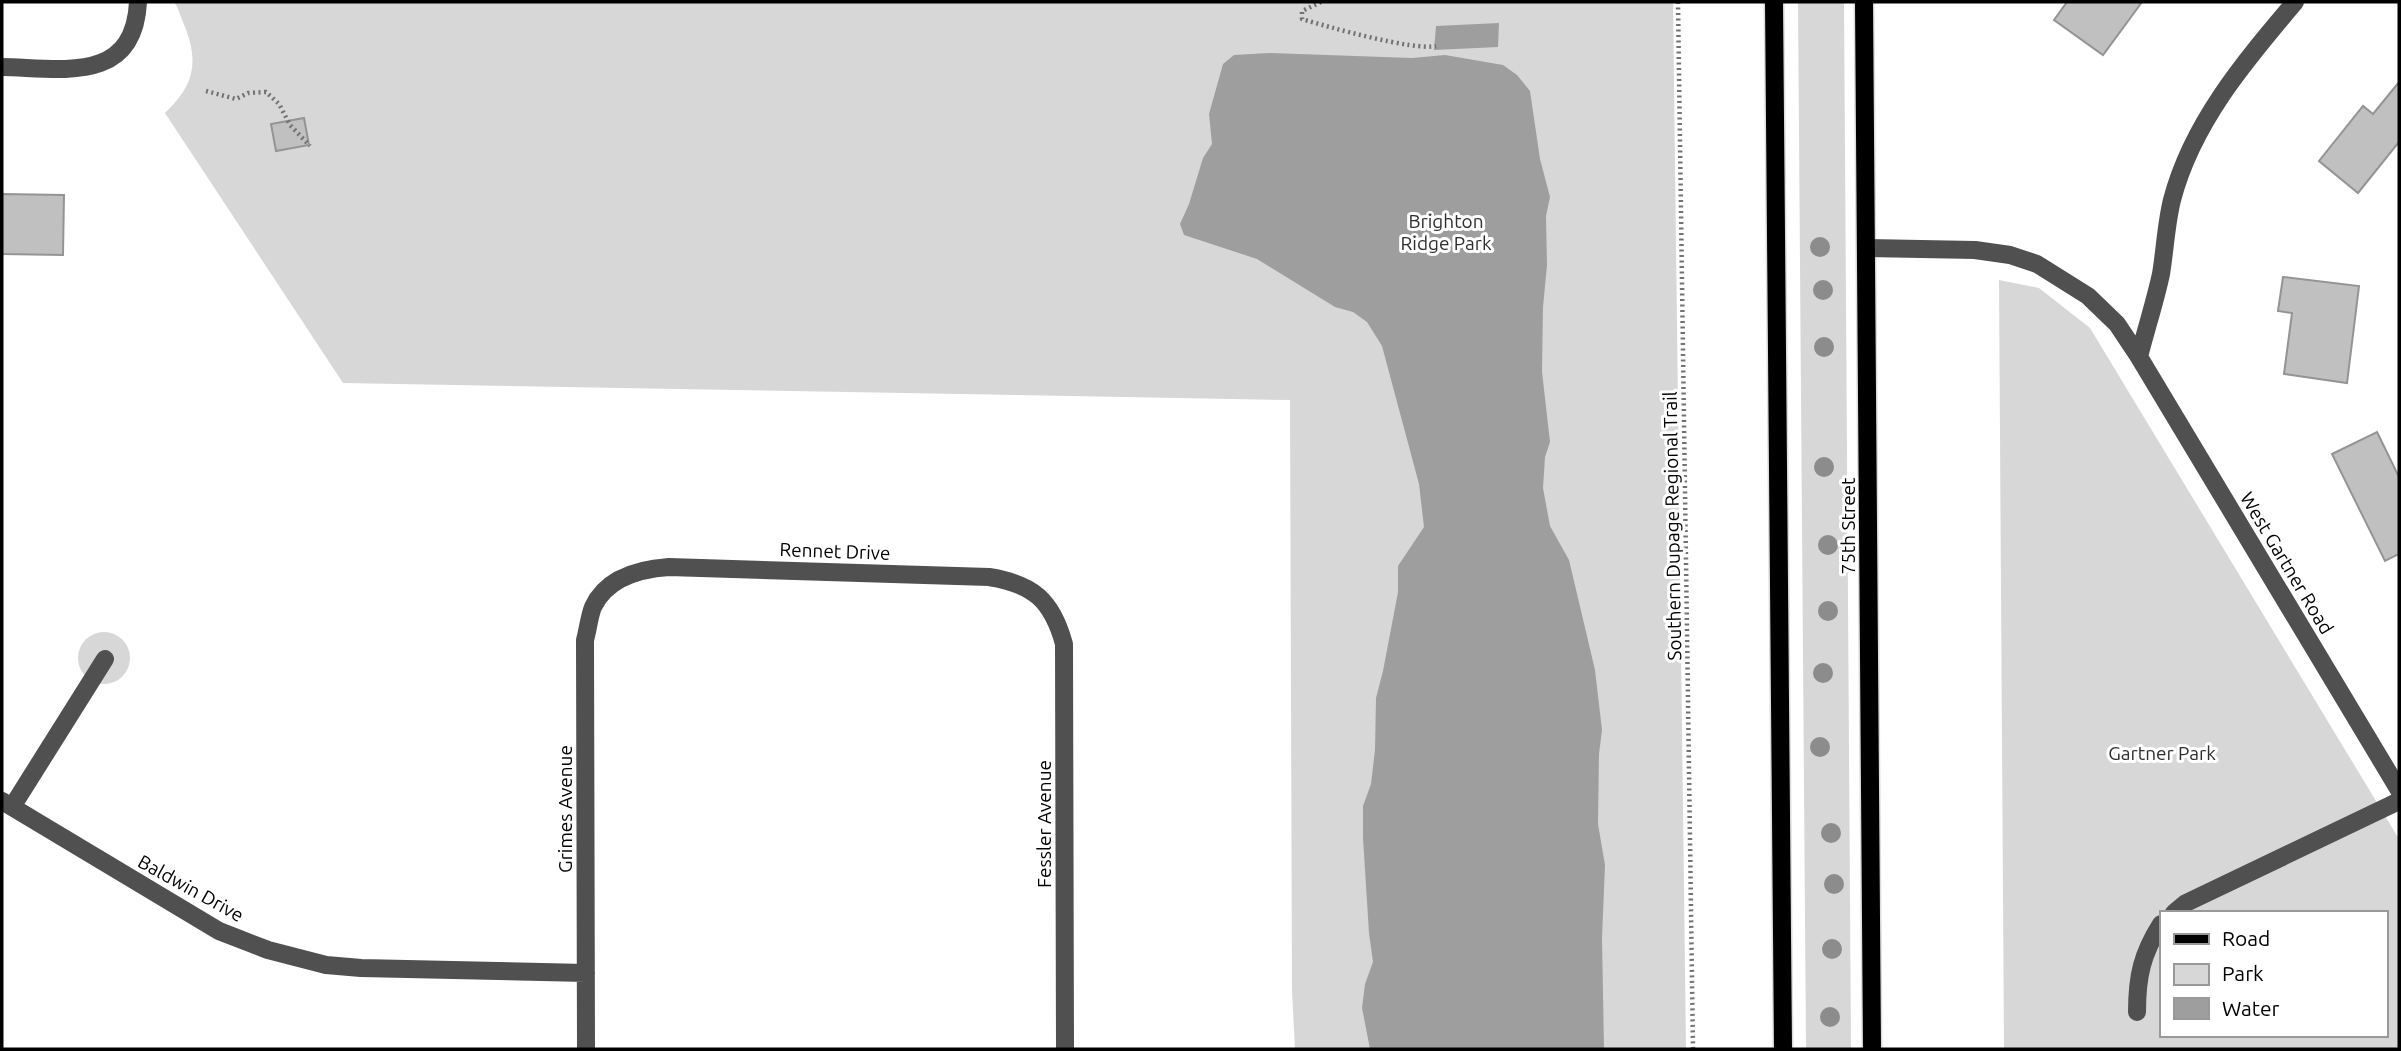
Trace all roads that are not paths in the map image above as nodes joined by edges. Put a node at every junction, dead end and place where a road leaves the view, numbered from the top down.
1 (138, 2) edge
2 (1774, 2) edge
3 (1864, 2) edge
4 (2295, 2) edge
5 (2, 67) edge
6 (1867, 248) junction
7 (2139, 357) junction
8 (618, 579) joint
9 (1045, 603) joint
10 (105, 659) dead end
11 (2399, 790) edge
12 (2399, 801) edge
13 (7, 804) edge
14 (2176, 911) edge
15 (2160, 926) edge
16 (586, 973) junction
17 (2137, 1012) dead end
18 (586, 1049) edge
19 (1065, 1049) edge
20 (1783, 1049) edge
21 (1872, 1049) edge

1 - 5 street
2 - 20 main road
3 - 6 main road, 75th Street
4 - 7 street
6 - 7 street, West Gartner Road
6 - 21 main road, 75th Street
7 - 11 street, West Gartner Road
8 - 9 street, Rennet Drive
8 - 16 street, Grimes Avenue
9 - 19 street, Fessler Avenue
10 - 13 street
12 - 14 street
13 - 16 street, Baldwin Drive
15 - 17 street
16 - 18 street, Grimes Avenue

